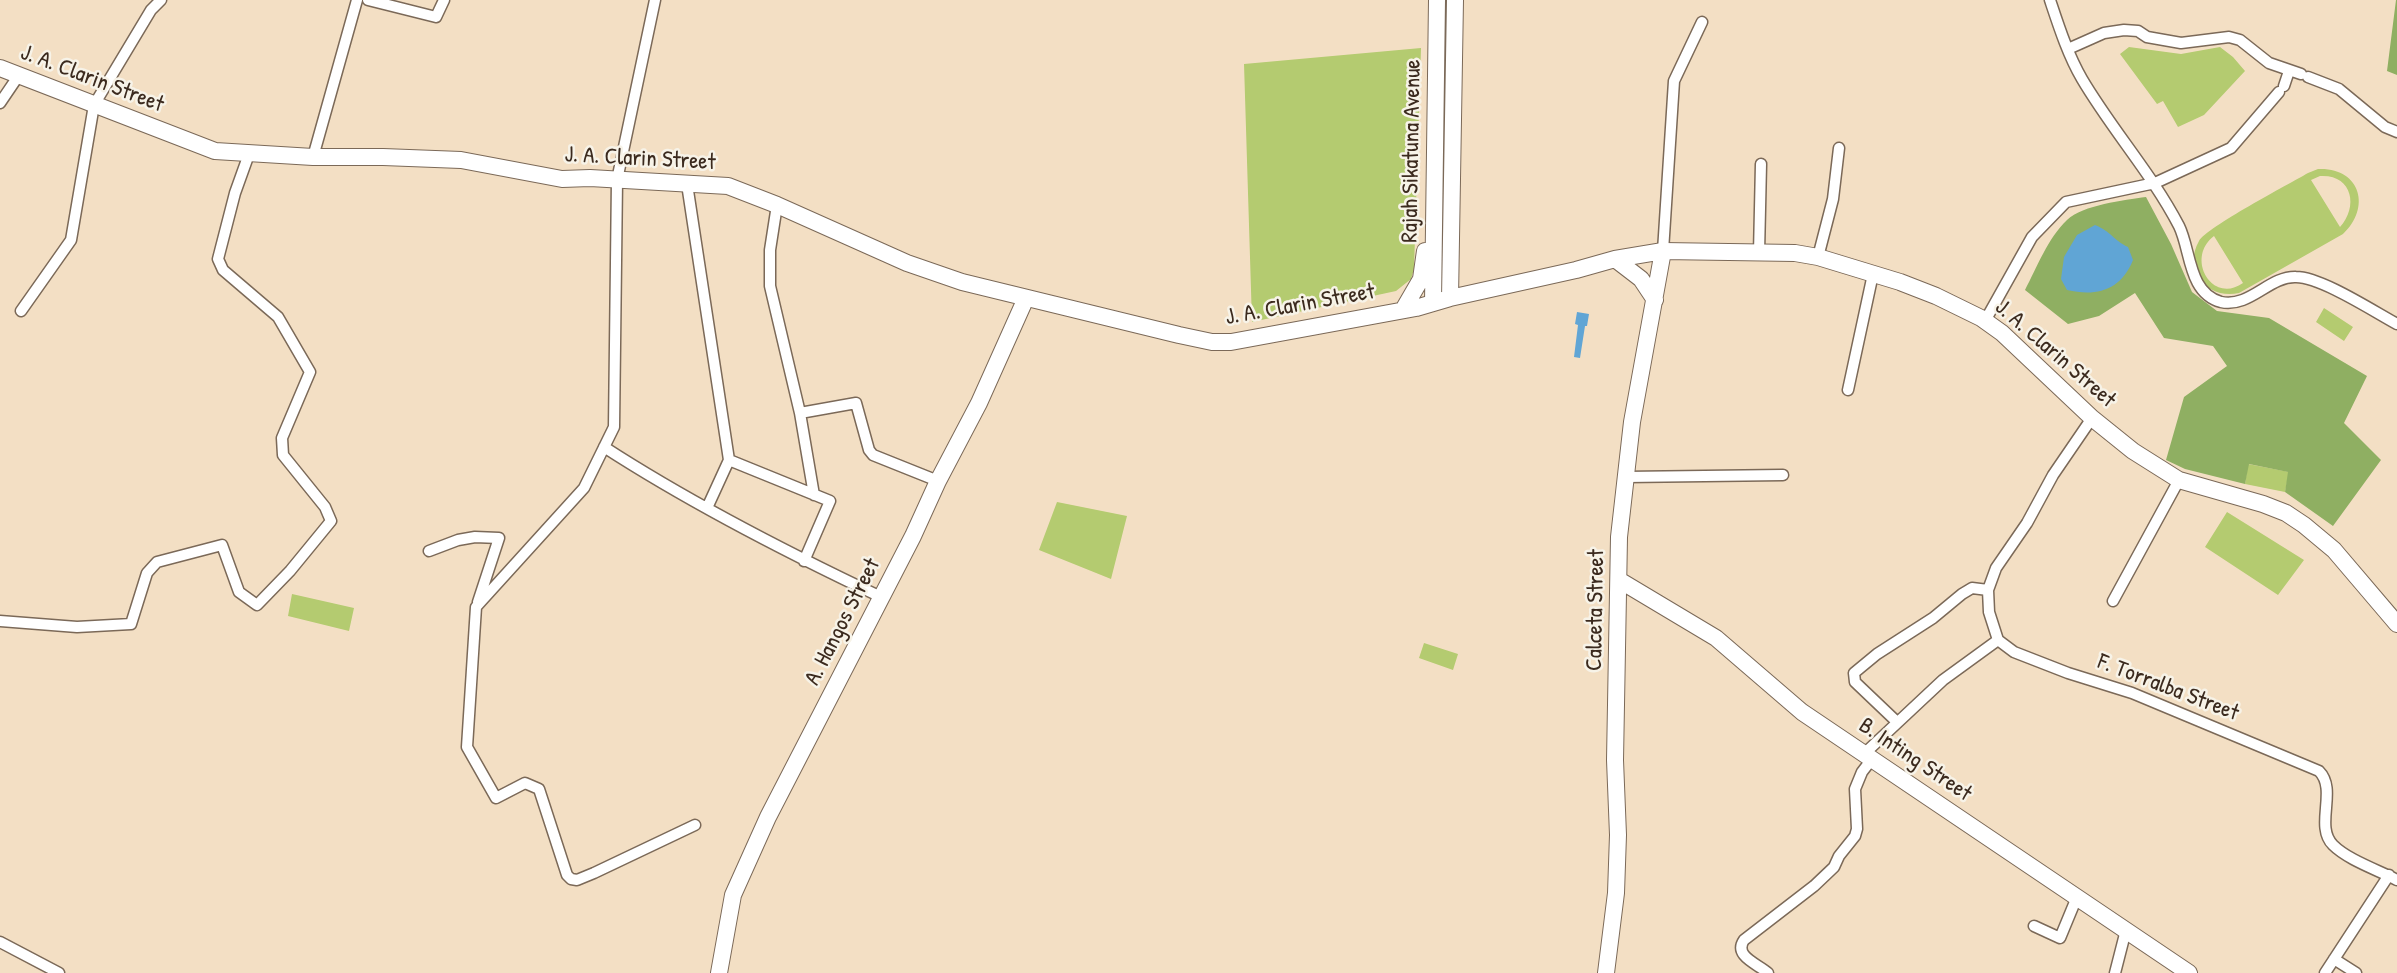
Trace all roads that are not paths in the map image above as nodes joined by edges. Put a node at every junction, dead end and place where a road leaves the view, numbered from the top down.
1 (161, 0) edge
2 (357, 0) edge
3 (368, 0) edge
4 (444, 0) edge
5 (655, 0) edge
6 (1437, 0) edge
7 (1455, 0) edge
8 (2050, 0) edge
9 (1702, 22) dead end
10 (2068, 49) junction
11 (1454, 54) junction
12 (1436, 55) junction
13 (0, 68) edge
14 (2289, 71) junction
15 (19, 75) junction
16 (0, 103) edge
17 (94, 105) junction
18 (2397, 132) edge
19 (1839, 148) dead end
20 (249, 155) junction
21 (313, 157) junction
22 (1761, 164) dead end
23 (617, 180) junction
24 (687, 184) junction
25 (2155, 184) junction
26 (777, 205) junction
27 (1434, 230) junction
28 (1663, 251) junction
29 (1759, 253) junction
30 (1818, 257) junction
31 (1615, 259) junction
32 (1873, 274) junction
33 (1026, 298) junction
34 (1450, 298) junction
35 (1655, 300) junction
36 (1433, 303) junction
37 (1404, 310) junction
38 (21, 311) dead end
39 (1985, 321) junction
40 (2397, 324) edge
41 (1848, 390) dead end
42 (800, 413) junction
43 (2092, 418) junction
44 (604, 447) junction
45 (729, 460) junction
46 (1783, 475) dead end
47 (1626, 477) junction
48 (2179, 480) junction
49 (938, 481) junction
50 (814, 495) junction
51 (707, 508) junction
52 (429, 551) dead end
53 (804, 561) junction
54 (1619, 580) junction
55 (1988, 590) junction
56 (881, 597) junction
57 (2113, 601) dead end
58 (476, 607) junction
59 (0, 621) edge
60 (2397, 624) edge
61 (1998, 640) junction
62 (1897, 722) junction
63 (1869, 756) junction
64 (695, 825) dead end
65 (2393, 878) edge
66 (2077, 897) junction
67 (2034, 926) dead end
68 (2126, 930) junction
69 (0, 942) edge
70 (2334, 959) junction
71 (54, 972) edge
72 (719, 973) edge
73 (1606, 973) edge
74 (1768, 973) edge
75 (2115, 973) edge
76 (2189, 973) edge
77 (2325, 973) edge
78 (2356, 973) edge

1 - 17 street
2 - 21 street
3 - 4 street
5 - 23 street
6 - 12 main road, Rajah Sikatuna Avenue
7 - 11 main road
8 - 10 street
9 - 28 street
10 - 14 street
10 - 25 street
11 - 12 main road
11 - 34 main road
12 - 27 main road, Rajah Sikatuna Avenue
13 - 15 main road, J. A. Clarin Street
14 - 18 street
14 - 25 street
15 - 16 street
15 - 17 main road, J. A. Clarin Street
17 - 20 main road, J. A. Clarin Street
17 - 38 street
19 - 30 street
20 - 21 main road, J. A. Clarin Street
20 - 59 street
21 - 23 main road, J. A. Clarin Street
22 - 29 street
23 - 24 main road, J. A. Clarin Street
23 - 44 street
24 - 26 main road, J. A. Clarin Street
24 - 45 street
25 - 39 street
25 - 40 street
26 - 33 main road, J. A. Clarin Street
26 - 42 street
27 - 36 main road, Rajah Sikatuna Avenue
27 - 37 main road
28 - 29 main road, J. A. Clarin Street
28 - 31 main road, J. A. Clarin Street
28 - 35 main road, Calceta Street
29 - 30 main road, J. A. Clarin Street
30 - 32 main road, J. A. Clarin Street
31 - 34 main road, J. A. Clarin Street
31 - 35 main road
32 - 39 main road, J. A. Clarin Street
32 - 41 street
33 - 37 main road, J. A. Clarin Street
33 - 49 main road, A. Hangos Street
34 - 36 main road, J. A. Clarin Street
35 - 47 main road, Calceta Street
36 - 37 main road, J. A. Clarin Street
39 - 43 main road, J. A. Clarin Street
42 - 49 street
42 - 50 street
43 - 48 main road, J. A. Clarin Street
43 - 55 street
44 - 51 street
44 - 58 street
45 - 50 street
45 - 51 street
46 - 47 street
47 - 54 main road, Calceta Street
48 - 57 street
48 - 60 main road, J. A. Clarin Street
49 - 56 main road, A. Hangos Street
50 - 53 street
51 - 53 street
52 - 58 street
53 - 56 street
54 - 63 main road, B. Inting Street
54 - 73 main road, Calceta Street
55 - 61 street
55 - 62 street
56 - 72 main road, A. Hangos Street
58 - 64 street
61 - 62 street
61 - 65 street, F. Torralba Street
62 - 63 street
63 - 66 main road, B. Inting Street
63 - 74 street
65 - 70 street, F. Torralba Street
66 - 67 street
66 - 68 main road, B. Inting Street
68 - 75 street
68 - 76 main road, B. Inting Street
69 - 71 street
70 - 77 street, F. Torralba Street
70 - 78 street

